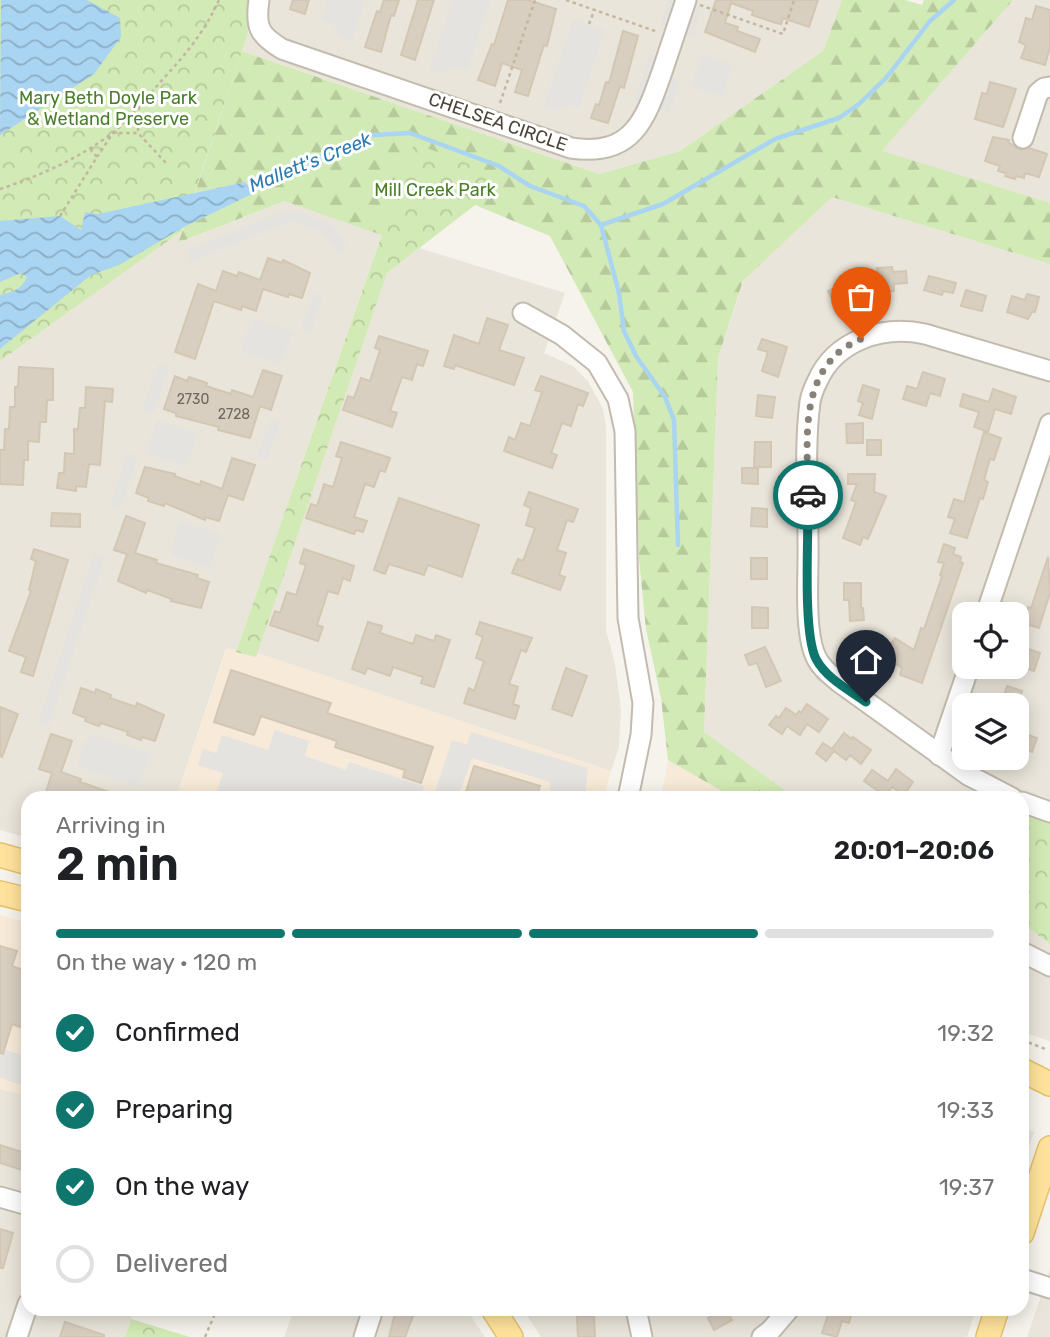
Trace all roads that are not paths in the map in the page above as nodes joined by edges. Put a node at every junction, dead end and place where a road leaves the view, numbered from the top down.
1 (259, 0) edge
2 (690, 1) edge
3 (1050, 87) edge
4 (1023, 138) dead end
5 (523, 313) dead end
6 (1050, 372) edge
7 (1050, 424) edge
8 (990, 602) edge
9 (965, 679) edge
10 (939, 755) junction
11 (629, 791) edge
12 (999, 791) edge
13 (1029, 804) edge
14 (1050, 811) edge
15 (0, 855) edge
16 (21, 861) edge
17 (0, 892) edge
18 (21, 898) edge
19 (1029, 956) edge
20 (1050, 966) edge
21 (1029, 1074) edge
22 (1029, 1083) edge
23 (1050, 1086) edge
24 (1050, 1148) edge
25 (0, 1197) edge
26 (21, 1203) edge
27 (1029, 1212) edge
28 (1029, 1281) edge
29 (1050, 1288) edge
30 (24, 1316) edge
31 (371, 1316) edge
32 (498, 1316) edge
33 (638, 1316) edge
34 (783, 1316) edge
35 (995, 1316) edge
36 (17, 1337) edge
37 (364, 1337) edge
38 (511, 1337) edge
39 (642, 1337) edge
40 (762, 1337) edge
41 (988, 1337) edge

1 - 2 street, CHELSEA CIRCLE
3 - 4 street
5 - 11 street
6 - 10 street
7 - 8 street
9 - 10 street
10 - 12 street
13 - 14 street
15 - 16 main road
17 - 18 main road
19 - 20 street
21 - 23 main road
22 - 23 main road
24 - 27 main road
25 - 26 street
28 - 29 street
30 - 36 street
31 - 37 street
32 - 38 main road
33 - 39 street
34 - 40 street
35 - 41 main road

